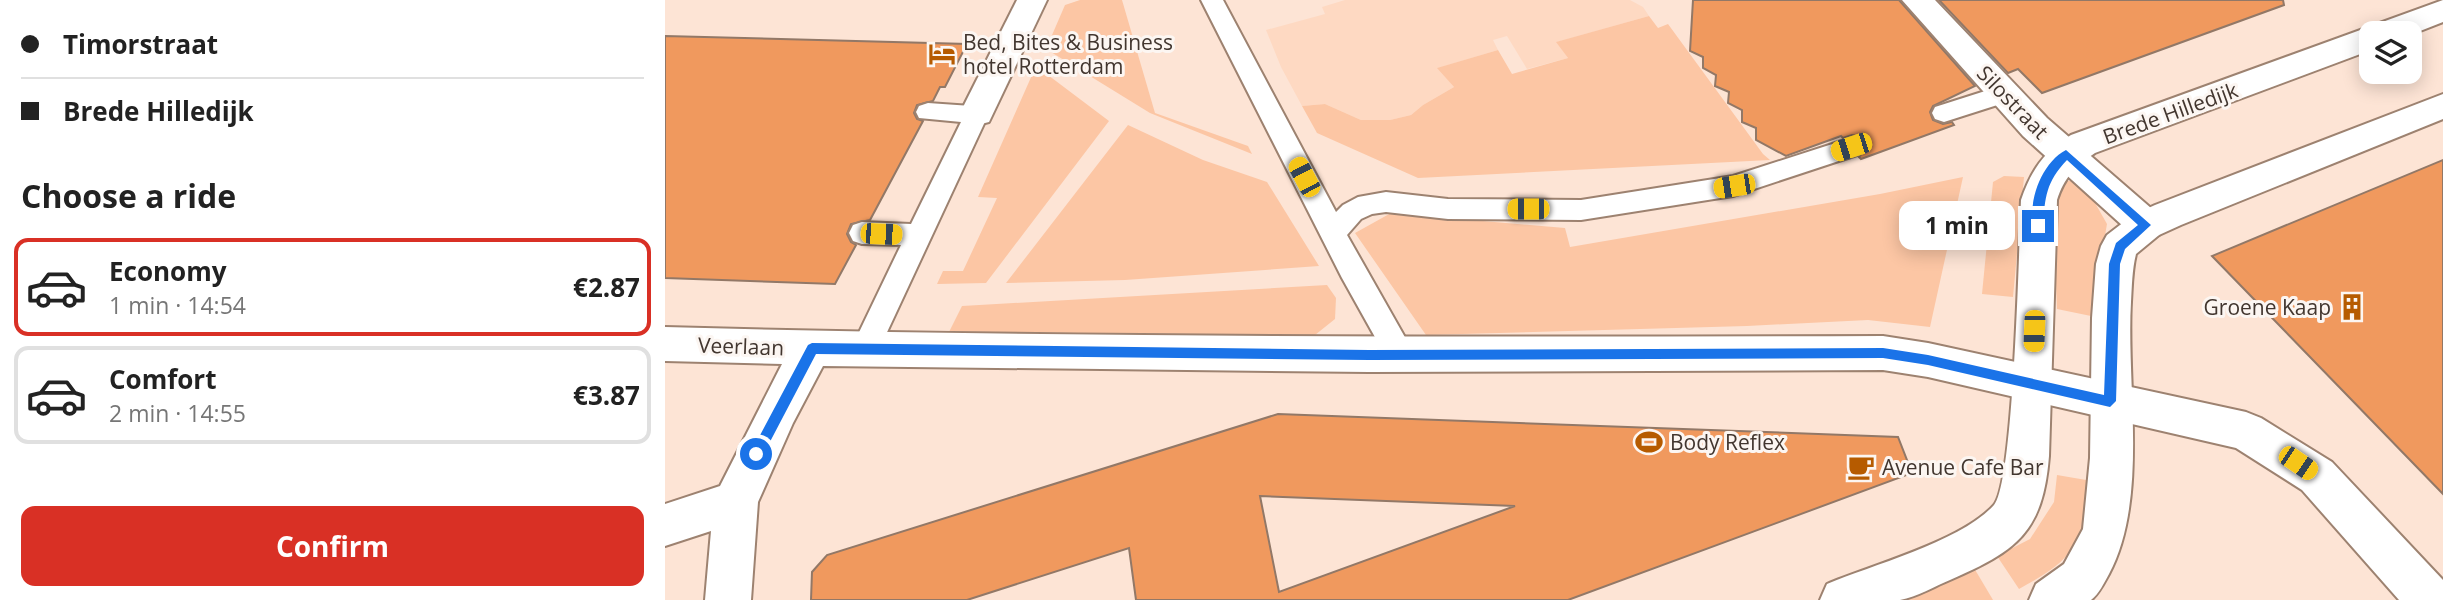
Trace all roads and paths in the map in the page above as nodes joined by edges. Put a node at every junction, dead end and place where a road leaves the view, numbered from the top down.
1 (1032, 0) edge
2 (1212, 0) edge
3 (1917, 0) edge
4 (2443, 10) edge
5 (2414, 21) edge
6 (2359, 42) edge
7 (2004, 94) junction
8 (2443, 106) edge
9 (927, 112) dead end
10 (977, 113) junction
11 (1944, 113) dead end
12 (1851, 147) dead end
13 (2066, 154) junction
14 (2146, 225) junction
15 (1334, 232) junction
16 (862, 233) dead end
17 (919, 235) junction
18 (665, 344) edge
19 (812, 348) junction
20 (865, 349) junction
21 (1399, 355) junction
22 (2032, 383) junction
23 (2110, 401) junction
24 (736, 502) junction
25 (665, 525) edge
26 (729, 600) edge
27 (1843, 600) edge
28 (2052, 600) edge
29 (2430, 600) edge

1 - 10 street
2 - 15 lane
3 - 7 street, Silostraat
4 - 5 street
6 - 13 street, Brede Hilledijk
7 - 11 lane
7 - 13 street, Silostraat
8 - 14 street
9 - 10 lane
10 - 17 lane
12 - 15 lane
13 - 14 street, Silostraat
13 - 22 street, Brede Hilledijk
14 - 23 street
15 - 21 lane
16 - 17 lane
17 - 20 lane
18 - 19 street, Veerlaan
19 - 20 street, Veerlaan
19 - 24 street
20 - 21 street, Veerlaan
21 - 22 street, Veerlaan
22 - 23 street, Veerlaan
22 - 27 street, Brede Hilledijk
23 - 28 street
23 - 29 street, Veerlaan
24 - 25 street
24 - 26 street

